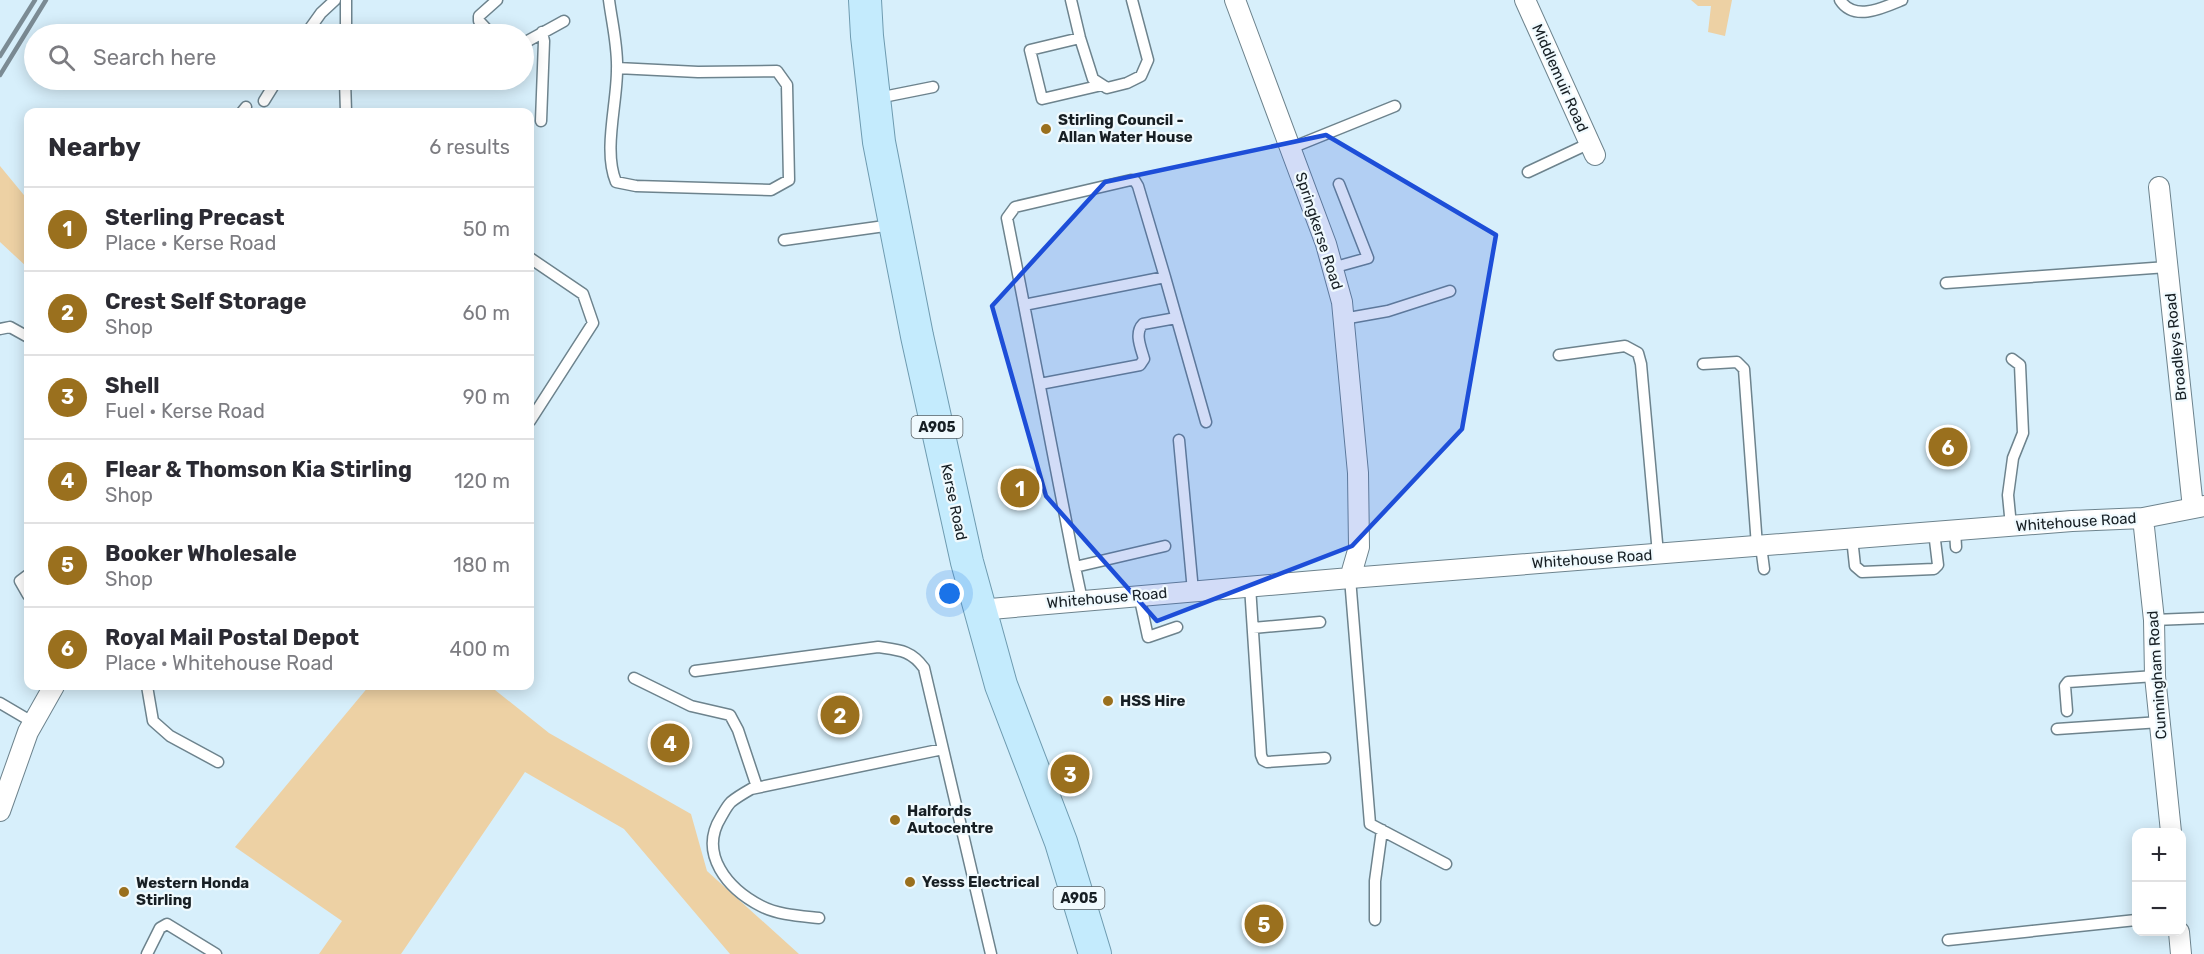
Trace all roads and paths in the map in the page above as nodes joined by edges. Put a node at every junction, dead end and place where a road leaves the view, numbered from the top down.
1 (335, 0) edge
2 (346, 0) edge
3 (497, 0) edge
4 (609, 0) edge
5 (866, 0) edge
6 (1071, 0) edge
7 (1132, 0) edge
8 (1235, 0) edge
9 (1526, 0) edge
10 (1840, 0) edge
11 (1902, 0) edge
12 (564, 21) dead end
13 (313, 24) edge
14 (346, 24) edge
15 (482, 24) edge
16 (543, 32) junction
17 (534, 37) edge
18 (1080, 38) junction
19 (617, 68) junction
20 (1102, 85) junction
21 (933, 87) dead end
22 (271, 90) edge
23 (345, 90) edge
24 (874, 99) junction
25 (264, 101) dead end
26 (1395, 106) dead end
27 (346, 108) edge
28 (541, 121) dead end
29 (1291, 148) junction
30 (1592, 149) joint
31 (1528, 172) dead end
32 (1339, 184) dead end
33 (2159, 187) dead end
34 (895, 224) junction
35 (784, 240) dead end
36 (534, 261) edge
37 (2167, 267) junction
38 (1332, 268) junction
39 (1165, 277) junction
40 (1946, 283) dead end
41 (1450, 291) dead end
42 (1024, 305) junction
43 (1176, 318) junction
44 (1343, 319) junction
45 (0, 329) edge
46 (24, 336) edge
47 (1559, 354) dead end
48 (2012, 359) dead end
49 (1703, 364) dead end
50 (1040, 384) junction
51 (534, 414) edge
52 (1206, 422) dead end
53 (1179, 440) dead end
54 (2199, 507) edge
55 (2143, 518) junction
56 (2011, 526) junction
57 (1934, 532) junction
58 (1852, 538) junction
59 (1165, 546) dead end
60 (1759, 546) junction
61 (1658, 554) junction
62 (1075, 567) junction
63 (1764, 569) dead end
64 (1350, 578) junction
65 (1250, 586) junction
66 (1193, 591) junction
67 (1139, 595) junction
68 (1082, 600) junction
69 (979, 610) junction
70 (2204, 618) edge
71 (2154, 620) junction
72 (1320, 622) dead end
73 (1177, 627) dead end
74 (1253, 628) junction
75 (695, 671) dead end
76 (2155, 676) junction
77 (634, 678) dead end
78 (52, 690) edge
79 (148, 690) edge
80 (0, 703) edge
81 (2067, 711) dead end
82 (2160, 722) junction
83 (34, 723) junction
84 (2056, 729) dead end
85 (943, 748) junction
86 (1325, 758) dead end
87 (218, 762) dead end
88 (757, 787) junction
89 (0, 811) edge
90 (2171, 828) edge
91 (1382, 830) junction
92 (1446, 864) dead end
93 (819, 918) dead end
94 (1375, 920) dead end
95 (2132, 920) edge
96 (2180, 936) edge
97 (1948, 940) dead end
98 (147, 954) edge
99 (216, 954) edge
100 (991, 954) edge
101 (1095, 954) edge
102 (2181, 954) edge

1 - 13 lane
2 - 14 lane
3 - 15 lane
4 - 19 lane
5 - 24 main road, Kerse Road / A905
6 - 18 lane
7 - 20 lane
8 - 29 street, Springkerse Road
9 - 30 street, Middlemuir Road
10 - 11 lane
12 - 16 lane
16 - 17 lane
16 - 28 lane
18 - 20 lane
18 - 20 lane
19 - 19 lane
21 - 24 lane
22 - 25 lane
23 - 27 lane
24 - 34 main road, Kerse Road / A905
26 - 29 lane
29 - 38 street, Springkerse Road
30 - 31 lane
32 - 38 lane
33 - 37 street, Broadleys Road
34 - 35 lane
34 - 69 main road, Kerse Road / A905
36 - 51 lane
37 - 40 lane
37 - 54 street, Broadleys Road
38 - 44 street, Springkerse Road
39 - 42 lane
39 - 42 lane
39 - 43 lane
41 - 44 lane
42 - 50 lane
43 - 50 lane
43 - 52 lane
44 - 64 street, Springkerse Road
45 - 46 lane
47 - 61 lane
48 - 56 lane
49 - 60 lane
50 - 62 lane
53 - 66 lane
54 - 55 street, Whitehouse Road
55 - 56 street, Whitehouse Road
55 - 71 street, Cunningham Road
56 - 57 street, Whitehouse Road
57 - 58 street, Whitehouse Road
57 - 58 lane
58 - 60 street, Whitehouse Road
59 - 62 lane
60 - 61 street, Whitehouse Road
60 - 63 lane
61 - 64 street, Whitehouse Road
62 - 68 lane
64 - 65 street, Whitehouse Road
64 - 91 lane
65 - 66 street, Whitehouse Road
65 - 74 lane
66 - 67 street, Whitehouse Road
67 - 68 street, Whitehouse Road
67 - 73 lane
68 - 69 street, Whitehouse Road
69 - 101 main road, Kerse Road / A905
70 - 71 lane
71 - 76 street, Cunningham Road
72 - 74 lane
74 - 86 lane
75 - 85 lane
76 - 81 lane
76 - 82 street, Cunningham Road
77 - 88 lane
78 - 83 street
79 - 87 lane
80 - 83 lane
82 - 84 lane
82 - 90 street, Cunningham Road
83 - 89 street
85 - 88 lane
85 - 100 lane
88 - 93 lane
91 - 92 lane
91 - 94 lane
95 - 97 lane
96 - 102 street
98 - 99 lane

